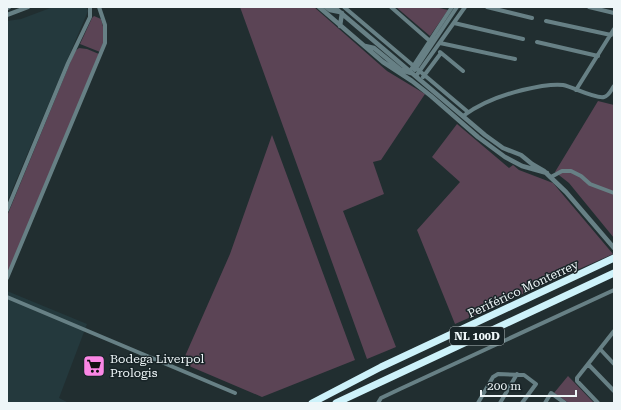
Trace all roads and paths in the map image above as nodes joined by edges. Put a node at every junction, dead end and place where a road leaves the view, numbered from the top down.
1 (28, 7) edge
2 (90, 7) edge
3 (98, 7) edge
4 (319, 7) edge
5 (326, 7) edge
6 (334, 7) edge
7 (391, 7) edge
8 (452, 7) edge
9 (457, 7) edge
10 (465, 7) edge
11 (487, 7) edge
12 (588, 7) edge
13 (346, 8) edge
14 (342, 13) junction
15 (614, 13) edge
16 (7, 15) edge
17 (532, 18) dead end
18 (546, 21) dead end
19 (454, 23) junction
20 (340, 26) junction
21 (614, 29) edge
22 (611, 35) junction
23 (523, 39) dead end
24 (431, 42) junction
25 (537, 42) dead end
26 (440, 44) junction
27 (363, 45) junction
28 (437, 49) junction
29 (442, 53) junction
30 (598, 56) junction
31 (515, 59) dead end
32 (417, 68) junction
33 (463, 71) dead end
34 (413, 74) junction
35 (424, 75) junction
36 (421, 80) junction
37 (614, 86) edge
38 (576, 90) junction
39 (468, 112) junction
40 (463, 116) junction
41 (547, 173) junction
42 (551, 177) junction
43 (614, 193) edge
44 (7, 210) edge
45 (614, 248) edge
46 (614, 258) edge
47 (614, 273) edge
48 (7, 278) edge
49 (614, 290) edge
50 (7, 298) edge
51 (613, 334) edge
52 (600, 349) junction
53 (588, 364) junction
54 (614, 364) edge
55 (517, 374) junction
56 (614, 391) edge
57 (235, 393) dead end
58 (312, 403) edge
59 (336, 403) edge
60 (378, 403) edge
61 (478, 403) edge
62 (500, 403) edge
63 (522, 403) edge
64 (545, 403) edge
65 (565, 403) edge
66 (598, 403) edge

1 - 16 street
2 - 44 street
3 - 48 street
4 - 20 street
5 - 14 street
6 - 14 street
7 - 24 street
8 - 24 street
9 - 24 street
10 - 19 street
11 - 17 street
12 - 15 street
13 - 14 street
13 - 32 street
14 - 20 street
14 - 34 street
18 - 22 street
19 - 23 street
19 - 26 street
20 - 27 street
21 - 22 street
22 - 30 street
24 - 32 street
25 - 30 street
26 - 28 street
26 - 31 street
27 - 34 street
27 - 41 street
28 - 29 street
28 - 32 street
29 - 33 street
29 - 35 street
30 - 38 street
32 - 34 street
32 - 34 street
32 - 35 street
34 - 36 street
35 - 36 street
35 - 39 street
36 - 40 street
37 - 38 street
38 - 39 street
39 - 40 street
40 - 41 street
41 - 42 street
42 - 43 street
42 - 45 street
46 - 58 highway, Periférico Monterrey / NL 100D
47 - 59 highway, Periférico Monterrey / NL 100D
49 - 60 street
50 - 57 street
51 - 52 street
52 - 53 street
52 - 54 street
53 - 56 street
53 - 66 street
55 - 61 street
55 - 62 street
55 - 63 street
64 - 65 street

